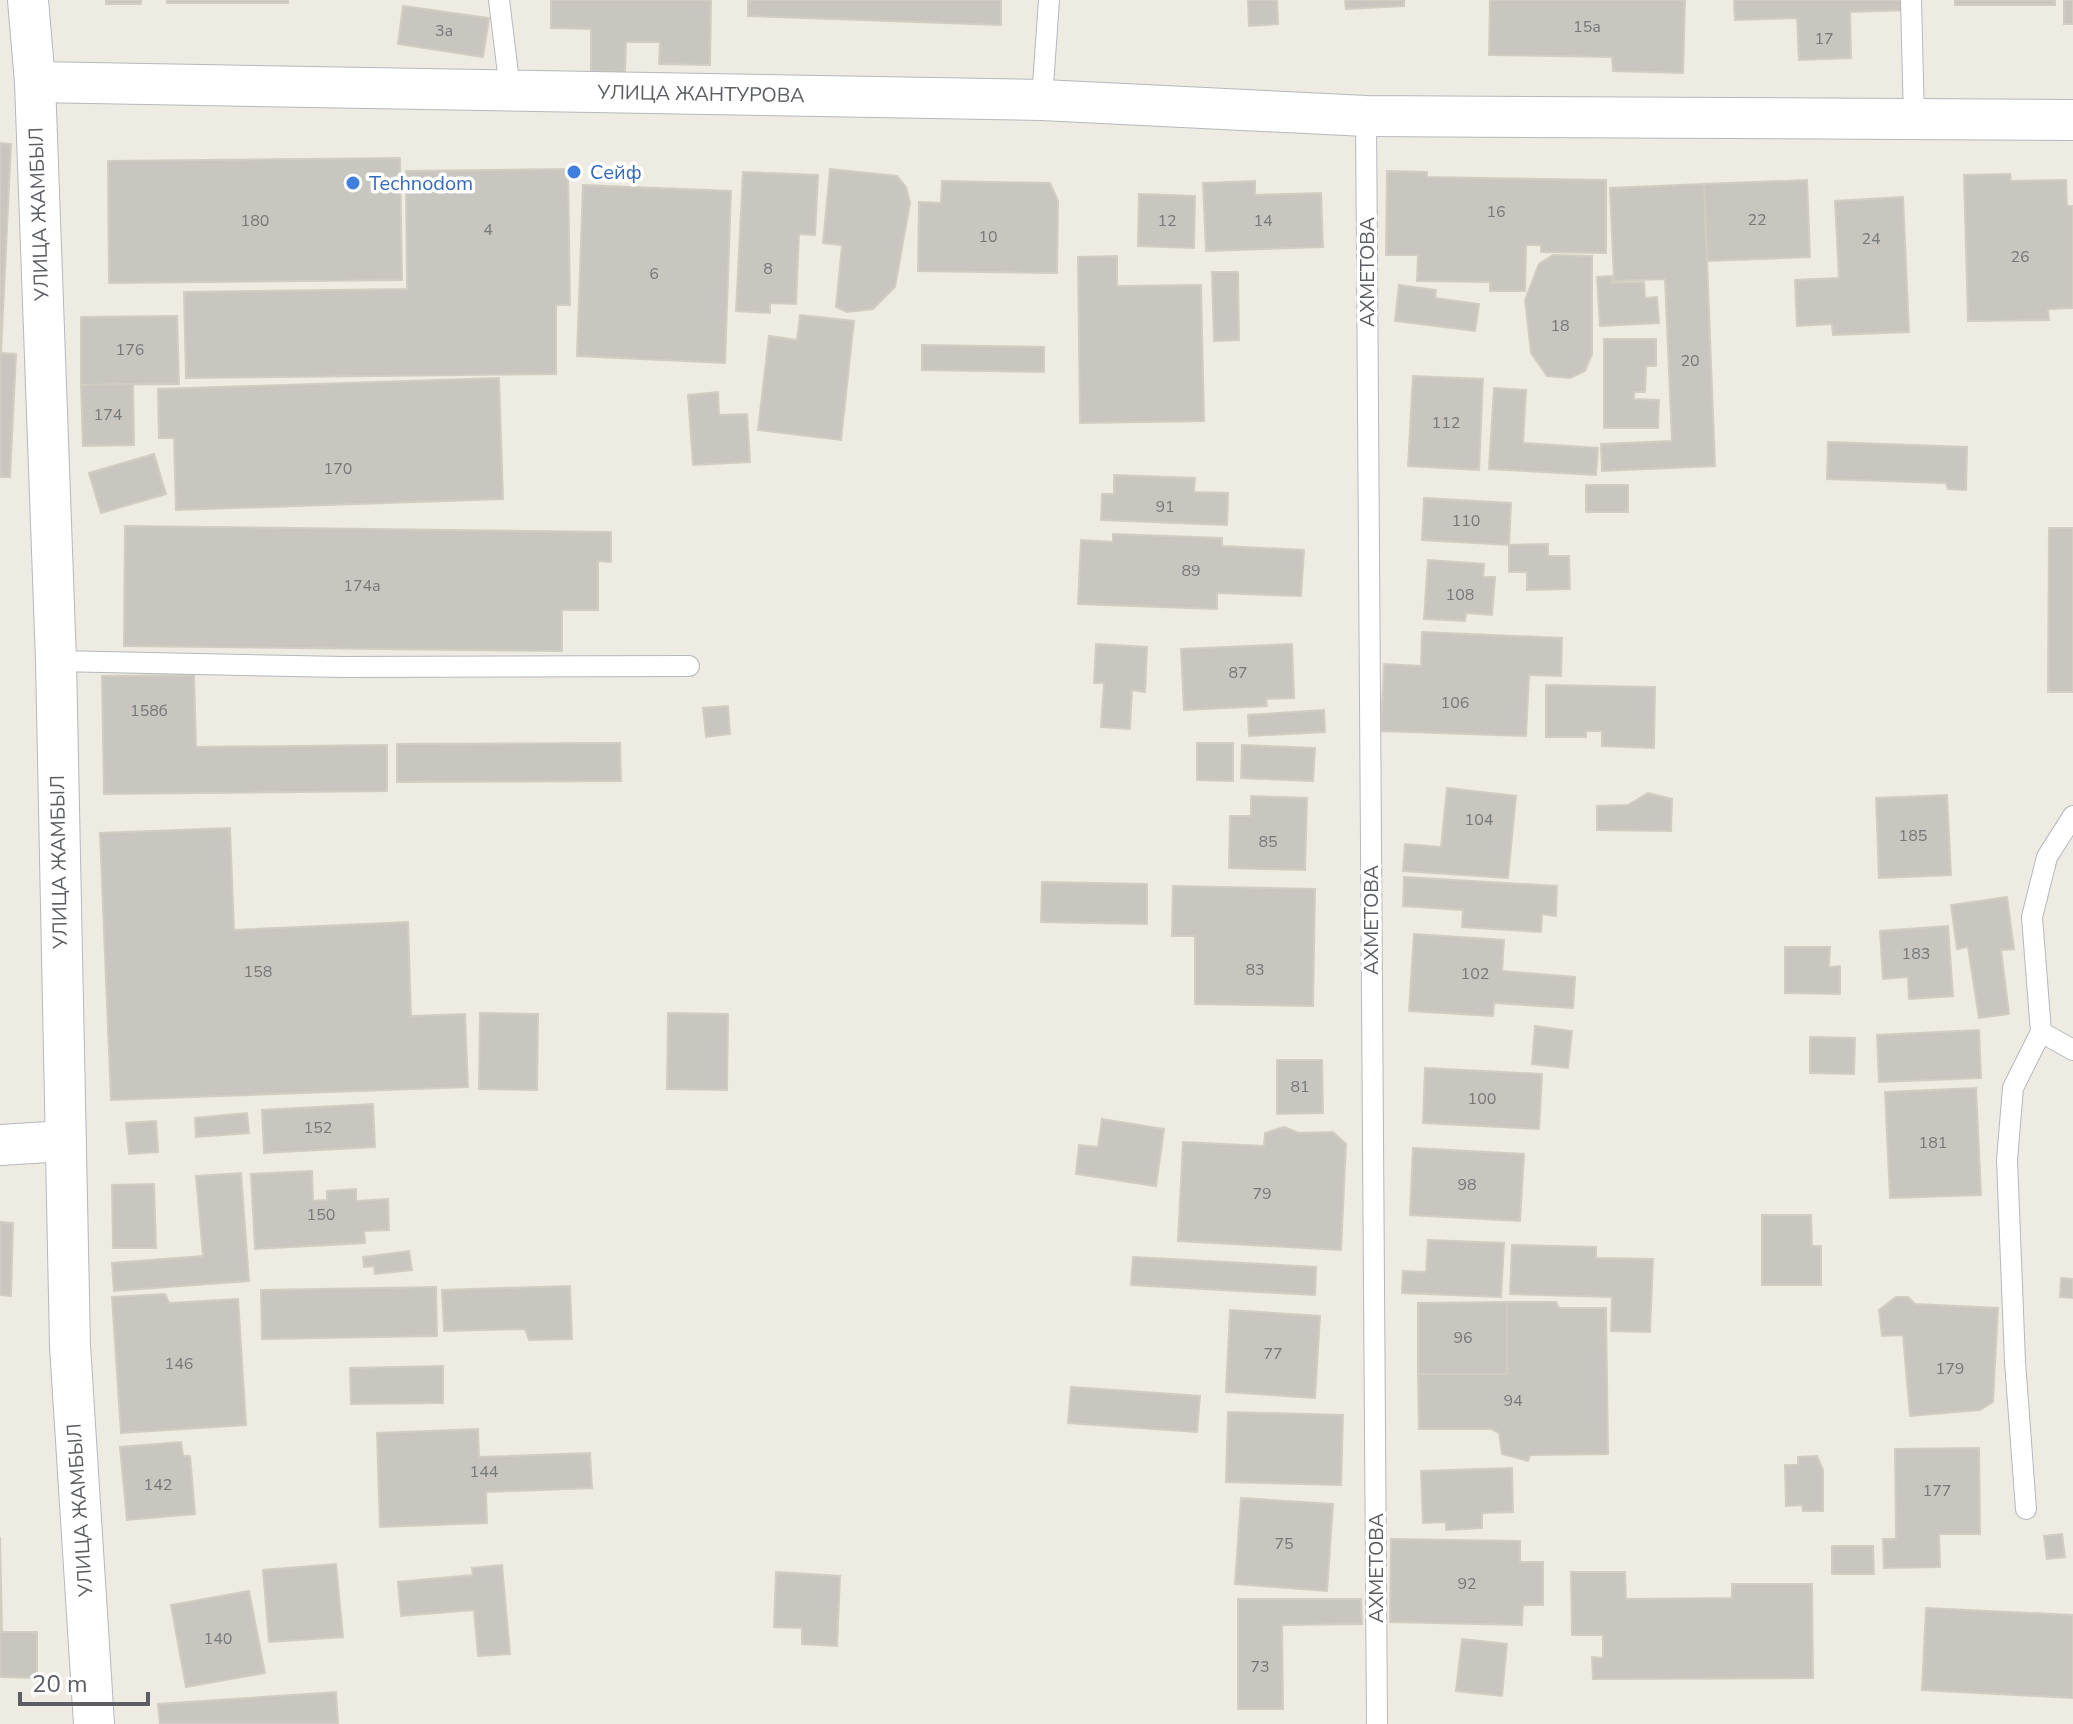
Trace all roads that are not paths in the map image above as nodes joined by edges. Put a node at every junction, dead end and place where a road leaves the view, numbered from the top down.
1 (20, 0) edge
2 (28, 0) edge
3 (499, 0) edge
4 (1049, 0) edge
5 (1911, 0) edge
6 (35, 82) junction
7 (510, 90) junction
8 (1042, 100) junction
9 (1366, 116) junction
10 (1914, 119) junction
11 (2073, 120) edge
12 (56, 661) junction
13 (689, 666) dead end
14 (2073, 816) edge
15 (2041, 1032) junction
16 (2073, 1050) edge
17 (64, 1141) junction
18 (0, 1145) edge
19 (2026, 1509) dead end
20 (94, 1724) edge
21 (1377, 1724) edge

1 - 2 street
2 - 6 street, УЛИЦА ЖАМБЫЛ
3 - 7 lane
4 - 8 lane
5 - 10 lane
6 - 7 street, УЛИЦА ЖАНТУРОВА
6 - 12 street, УЛИЦА ЖАМБЫЛ
7 - 8 street, УЛИЦА ЖАНТУРОВА
8 - 9 street, УЛИЦА ЖАНТУРОВА
9 - 10 street, УЛИЦА ЖАНТУРОВА
9 - 21 lane, АХМЕТОВА
10 - 11 street, УЛИЦА ЖАНТУРОВА
12 - 13 lane
12 - 17 street, УЛИЦА ЖАМБЫЛ
14 - 15 lane
15 - 16 lane
15 - 19 lane
17 - 18 street
17 - 20 street, УЛИЦА ЖАМБЫЛ

